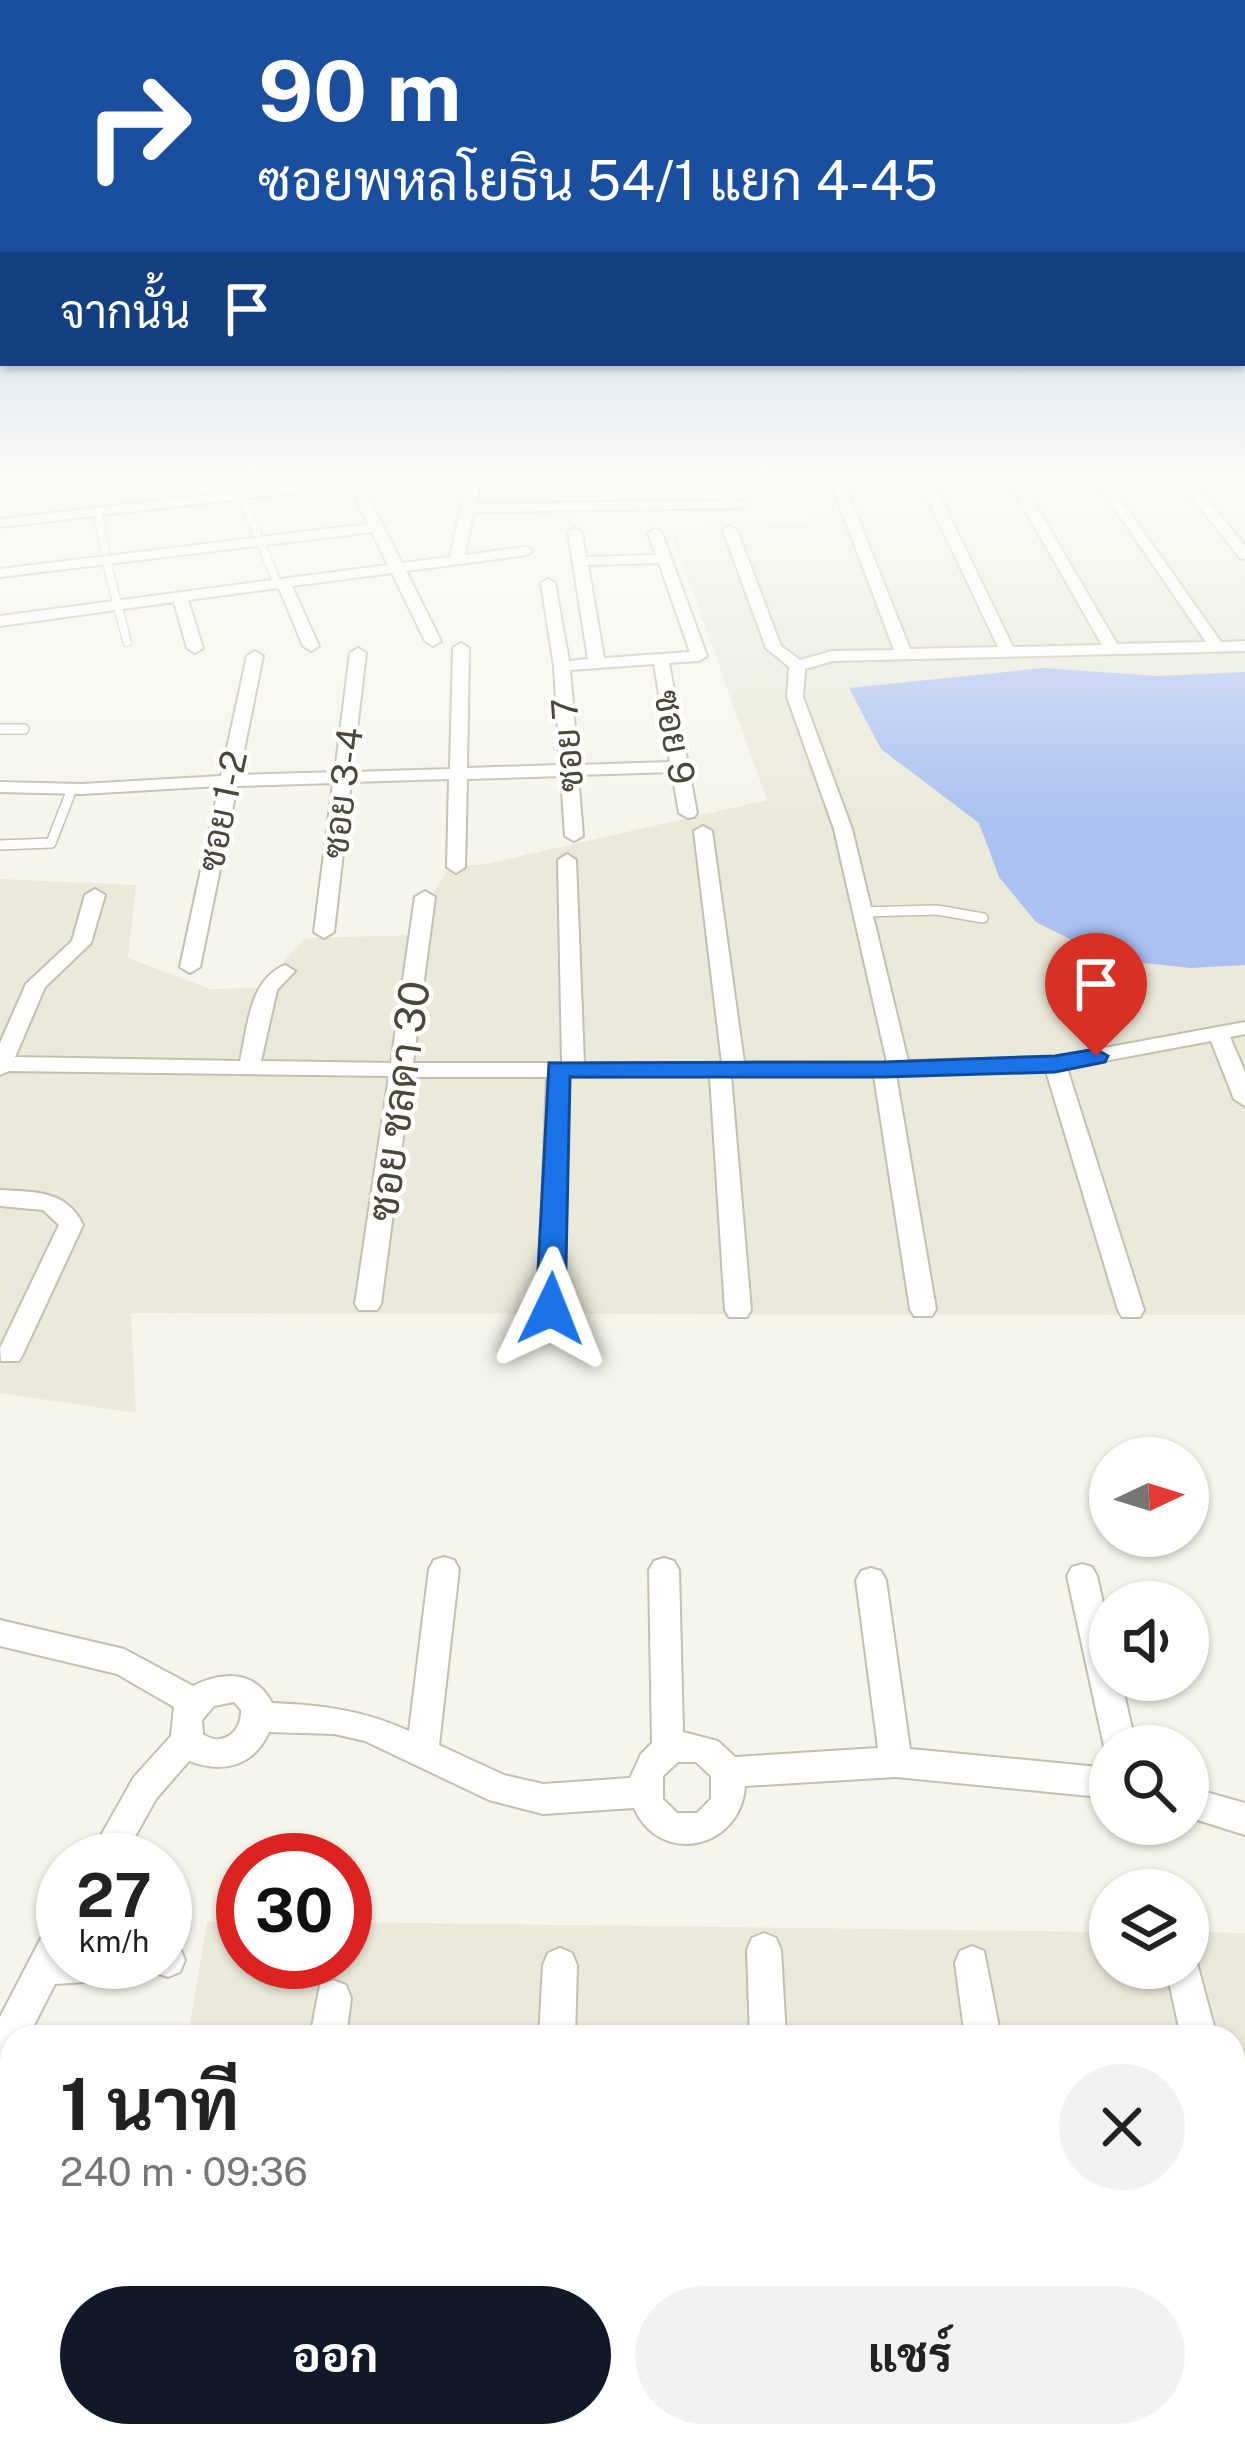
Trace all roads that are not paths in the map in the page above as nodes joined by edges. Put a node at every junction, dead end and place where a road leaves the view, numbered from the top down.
1 (114, 594) edge
2 (202, 594) edge
3 (286, 594) edge
4 (412, 594) edge
5 (550, 594) edge
6 (585, 594) edge
7 (677, 594) edge
8 (758, 594) edge
9 (880, 594) edge
10 (980, 594) edge
11 (1081, 594) edge
12 (1180, 594) edge
13 (180, 597) junction
14 (116, 606) junction
15 (0, 621) edge
16 (433, 640) dead end
17 (127, 642) dead end
18 (311, 646) dead end
19 (1216, 646) junction
20 (1245, 646) edge
21 (195, 648) dead end
22 (461, 648) dead end
23 (1112, 649) junction
24 (1008, 652) junction
25 (358, 653) dead end
26 (904, 655) junction
27 (255, 656) dead end
28 (662, 661) junction
29 (597, 664) junction
30 (562, 666) junction
31 (797, 666) junction
32 (0, 729) edge
33 (24, 729) dead end
34 (680, 766) junction
35 (569, 771) junction
36 (0, 775) edge
37 (458, 775) junction
38 (344, 778) junction
39 (229, 781) junction
40 (189, 782) junction
41 (0, 787) edge
42 (72, 789) junction
43 (688, 813) dead end
44 (703, 831) dead end
45 (574, 836) dead end
46 (0, 845) edge
47 (567, 860) dead end
48 (456, 867) dead end
49 (95, 895) dead end
50 (425, 897) dead end
51 (862, 912) junction
52 (983, 918) dead end
53 (324, 932) dead end
54 (190, 967) dead end
55 (285, 970) dead end
56 (1245, 1028) edge
57 (1218, 1033) junction
58 (7, 1060) edge
59 (1055, 1064) junction
60 (249, 1067) junction
61 (565, 1069) junction
62 (892, 1069) junction
63 (404, 1070) junction
64 (727, 1070) junction
65 (1245, 1099) edge
66 (0, 1198) edge
67 (368, 1304) dead end
68 (551, 1309) dead end
69 (922, 1309) dead end
70 (738, 1310) dead end
71 (1131, 1310) dead end
72 (10, 1354) dead end
73 (444, 1569) dead end
74 (664, 1570) dead end
75 (1082, 1576) dead end
76 (871, 1580) dead end
77 (0, 1633) edge
78 (194, 1703) junction
79 (259, 1717) junction
80 (1115, 1725) edge
81 (187, 1741) junction
82 (668, 1750) junction
83 (422, 1752) junction
84 (896, 1762) junction
85 (727, 1772) junction
86 (1089, 1781) edge
87 (644, 1792) junction
88 (1209, 1808) edge
89 (1245, 1819) edge
90 (119, 1833) edge
91 (764, 1949) dead end
92 (972, 1963) dead end
93 (560, 1965) dead end
94 (36, 1981) edge
95 (1188, 1989) edge
96 (333, 1998) dead end
97 (15, 2025) edge
98 (330, 2025) edge
99 (558, 2025) edge
100 (767, 2025) edge
101 (981, 2025) edge
102 (1195, 2025) edge

1 - 14 lane
2 - 13 street
3 - 18 street
4 - 16 street
5 - 30 street, ซอย 7
6 - 29 street
7 - 28 street, ซอย 9
8 - 31 street
9 - 26 street
10 - 24 street
11 - 23 street
12 - 19 street
13 - 14 street
13 - 21 street
14 - 15 street
14 - 17 lane
19 - 20 street
19 - 23 street
22 - 37 street
23 - 24 street
24 - 26 street
25 - 38 street, ซอย 3-4
26 - 31 street
27 - 39 street, ซอย 1-2
28 - 29 street
28 - 34 street, ซอย 9
29 - 30 street
30 - 35 street, ซอย 7
31 - 51 street
32 - 33 lane
34 - 35 street
34 - 43 street, ซอย 9
35 - 37 street
35 - 45 street, ซอย 7
36 - 40 street
37 - 38 street
37 - 48 street
38 - 39 street
38 - 53 street, ซอย 3-4
39 - 40 street
39 - 54 street, ซอย 1-2
40 - 42 street
41 - 42 street
42 - 46 lane
44 - 64 street
47 - 61 street
49 - 58 street
50 - 63 street, ซอย ชลดา 30
51 - 52 lane
51 - 62 street
55 - 60 street
56 - 57 street
57 - 59 street
57 - 65 street
58 - 60 street
59 - 62 street
59 - 71 street
60 - 63 street
61 - 63 street
61 - 64 street
61 - 68 street
62 - 64 street
62 - 69 street
63 - 67 street, ซอย ชลดา 30
64 - 70 street
66 - 72 street
73 - 83 street
74 - 82 street
75 - 80 street
76 - 84 street
77 - 78 street
78 - 79 street
78 - 81 street
79 - 81 street
79 - 83 street
81 - 90 street
82 - 85 street
82 - 87 street
83 - 87 street
84 - 85 street
84 - 86 street
85 - 87 street
88 - 89 street
91 - 100 street
92 - 101 street
93 - 99 street
94 - 97 street
95 - 102 street
96 - 98 street

